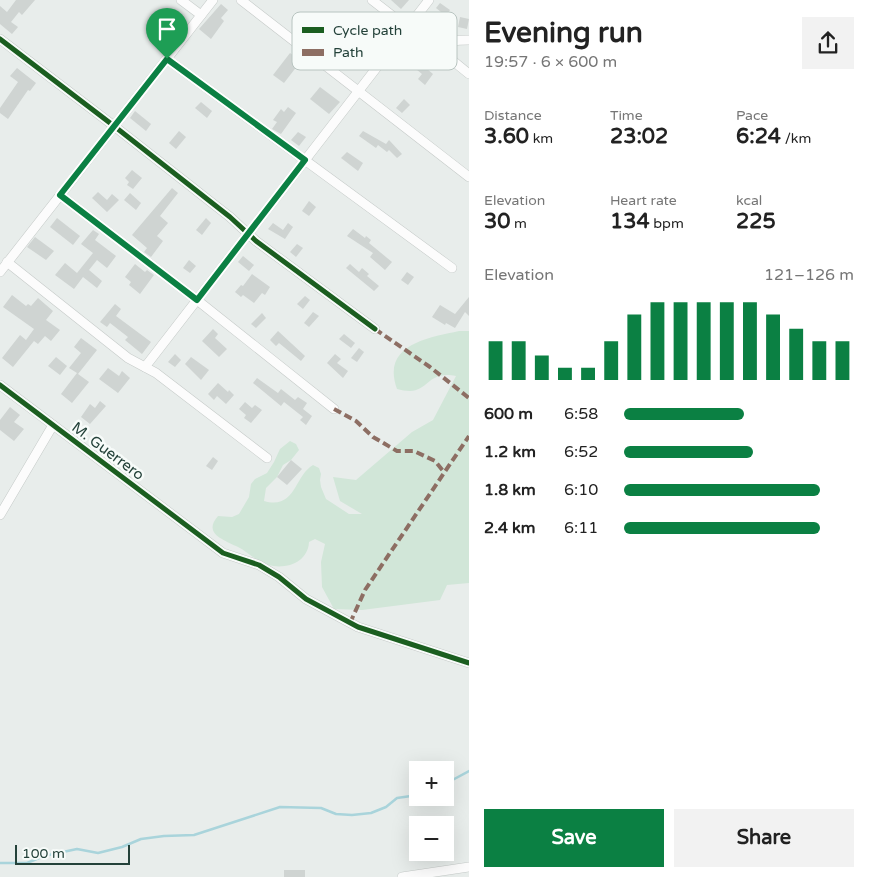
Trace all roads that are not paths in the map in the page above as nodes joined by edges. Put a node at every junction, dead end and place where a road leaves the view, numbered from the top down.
1 (180, 0) edge
2 (213, 0) edge
3 (241, 0) edge
4 (372, 0) edge
5 (429, 0) edge
6 (387, 12) edge
7 (419, 12) edge
8 (201, 15) junction
9 (0, 39) edge
10 (292, 40) edge
11 (167, 59) junction
12 (457, 65) edge
13 (331, 70) edge
14 (374, 70) edge
15 (469, 74) edge
16 (358, 91) junction
17 (114, 126) junction
18 (305, 160) junction
19 (469, 177) edge
20 (60, 195) junction
21 (248, 234) junction
22 (7, 262) junction
23 (452, 268) dead end
24 (0, 272) edge
25 (197, 300) junction
26 (375, 329) dead end
27 (145, 367) junction
28 (0, 385) edge
29 (334, 409) dead end
30 (53, 425) junction
31 (267, 458) dead end
32 (0, 515) edge
33 (469, 663) edge
34 (469, 867) edge
35 (402, 877) edge

1 - 8 street
2 - 8 street
3 - 10 street
4 - 6 street
5 - 7 street
8 - 11 street
9 - 17 street
11 - 17 street
11 - 18 street
12 - 15 street
13 - 16 street
14 - 16 street
16 - 18 street
16 - 19 street
17 - 20 street
17 - 21 street
18 - 21 street
18 - 23 street
20 - 22 street
20 - 25 street
21 - 25 street
21 - 26 street
22 - 24 street
22 - 27 street
25 - 27 street
25 - 29 street
27 - 31 street
28 - 30 street, M. Guerrero
30 - 32 street
30 - 33 street, M. Guerrero
34 - 35 street

